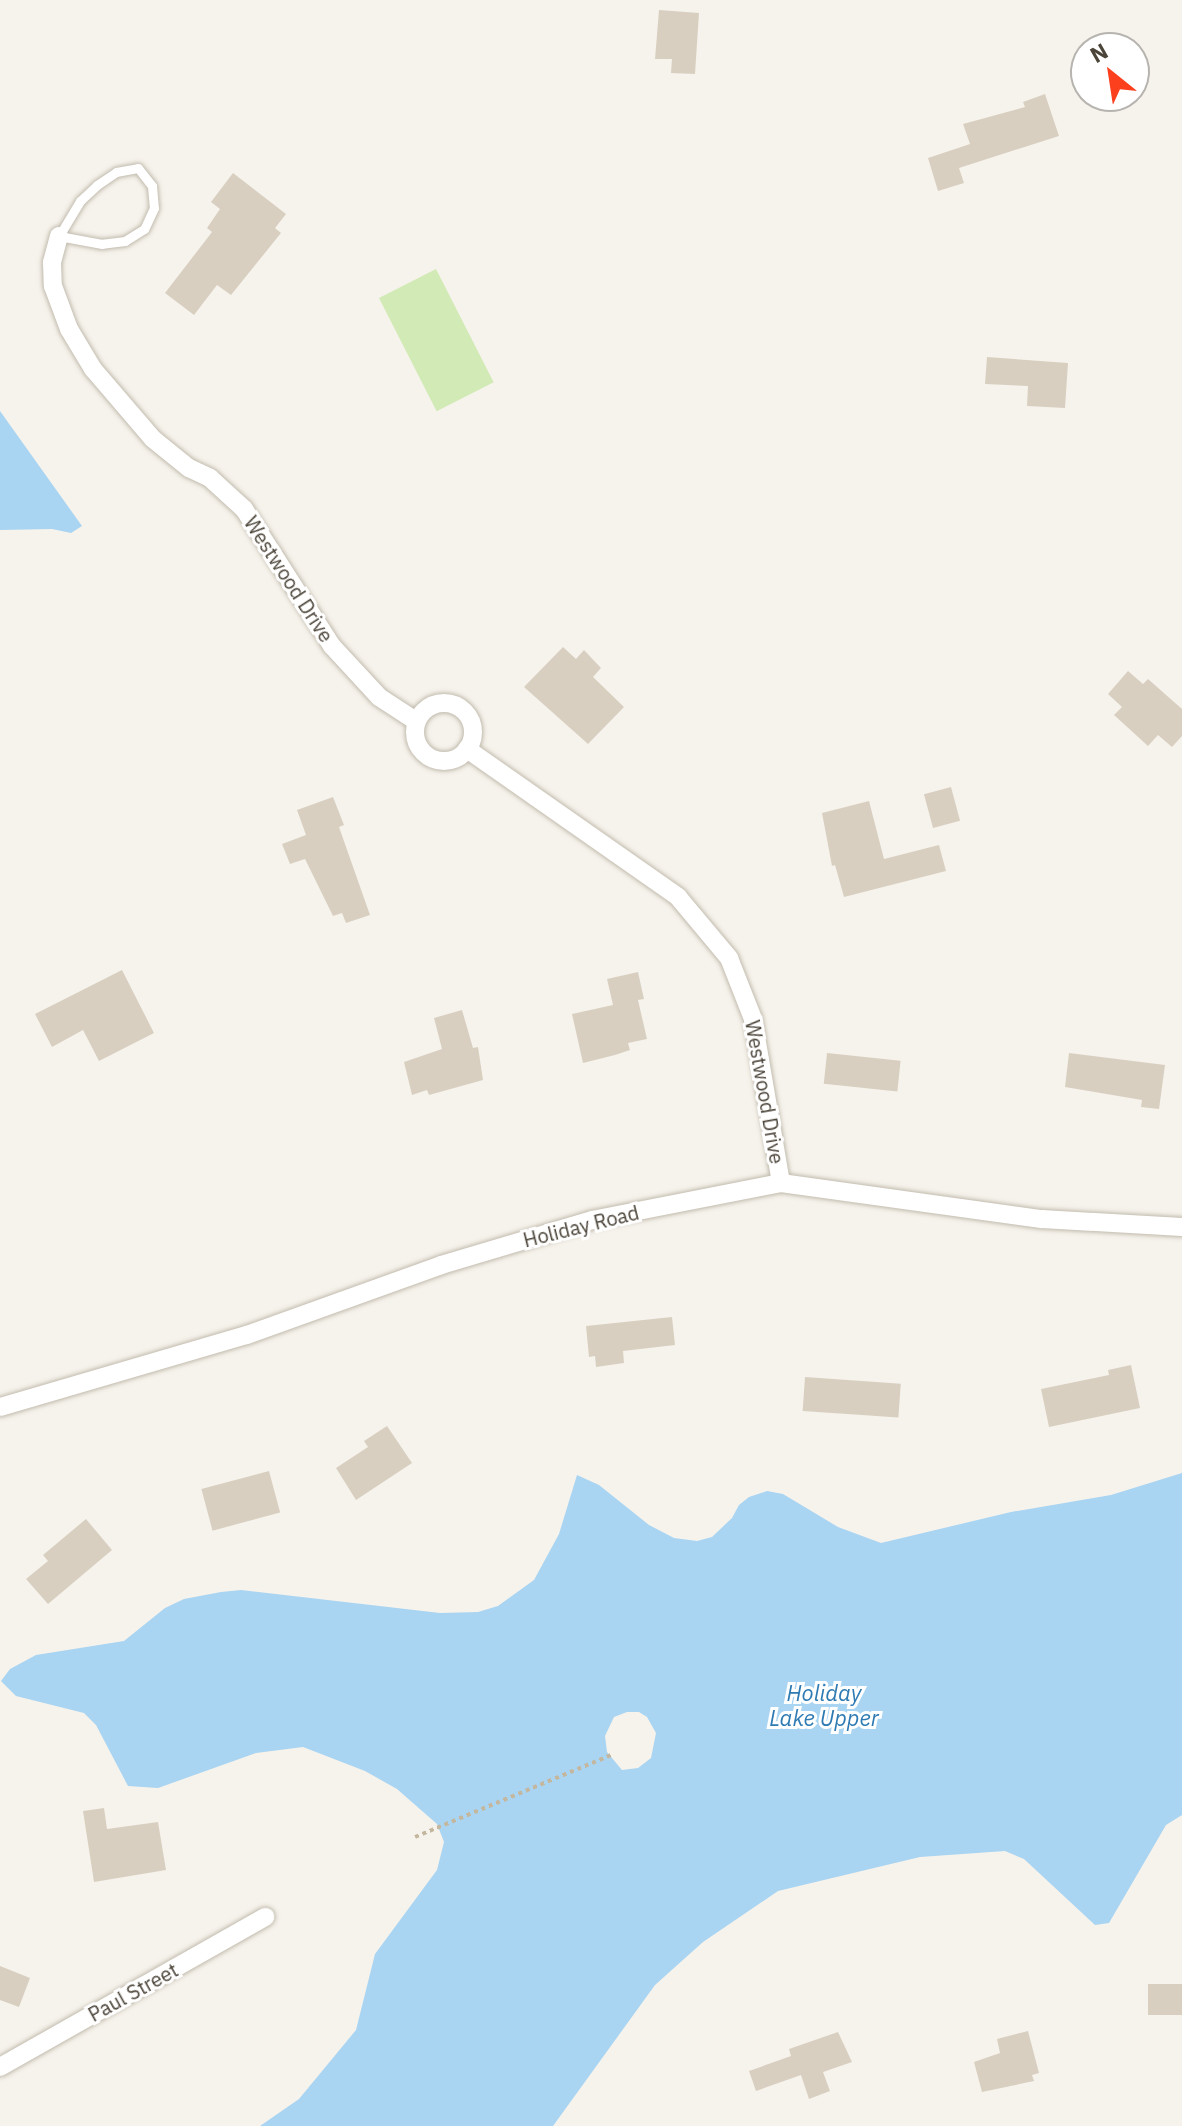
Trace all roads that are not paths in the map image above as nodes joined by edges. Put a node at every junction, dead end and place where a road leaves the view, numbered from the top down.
1 (59, 236) junction
2 (416, 721) junction
3 (467, 749) junction
4 (781, 1183) junction
5 (1182, 1227) edge
6 (0, 1407) edge
7 (265, 1917) dead end
8 (0, 2067) edge

1 - 1 lane
1 - 2 street, Westwood Drive
2 - 3 street
2 - 3 street
3 - 4 street, Westwood Drive
4 - 5 street, Holiday Road
4 - 6 street, Holiday Road
7 - 8 street, Paul Street

